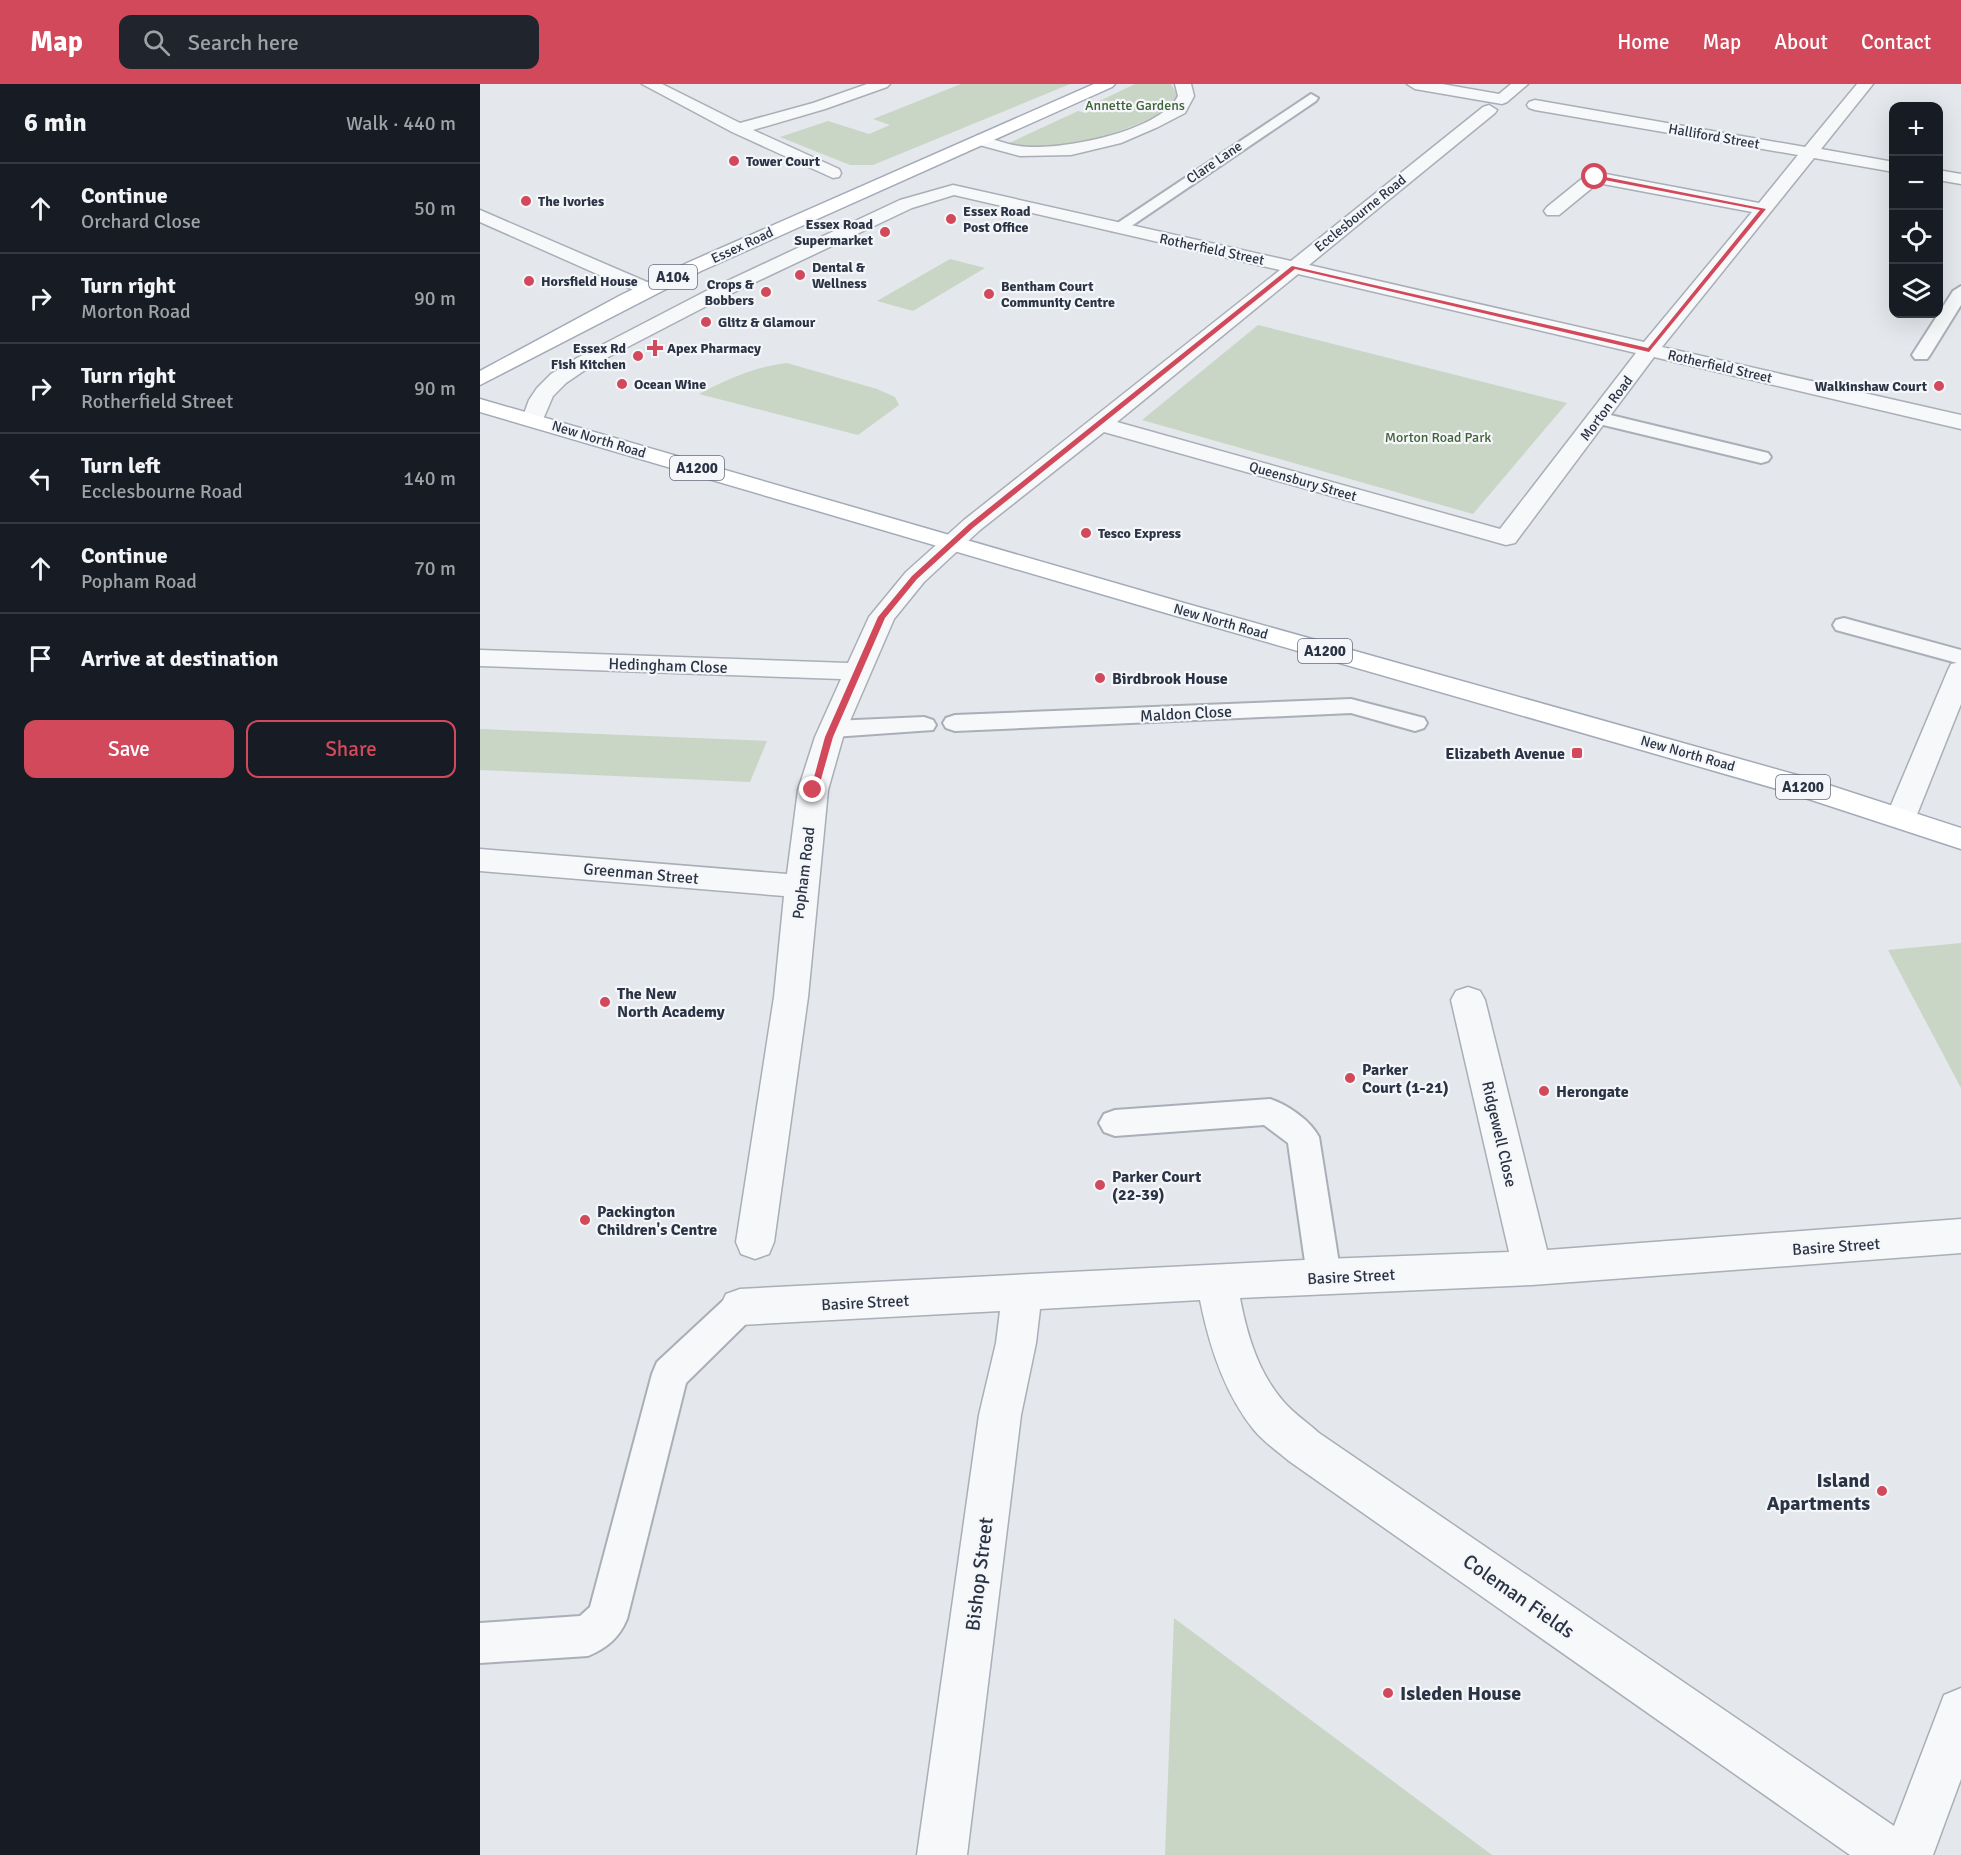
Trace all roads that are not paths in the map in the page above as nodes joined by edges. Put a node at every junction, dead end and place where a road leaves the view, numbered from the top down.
1 (650, 84) edge
2 (882, 84) edge
3 (1107, 84) edge
4 (1183, 84) edge
5 (1415, 84) edge
6 (1520, 84) edge
7 (1865, 84) edge
8 (1311, 98) dead end
9 (1495, 104) junction
10 (1535, 105) dead end
11 (738, 129) junction
12 (978, 140) junction
13 (1810, 152) junction
14 (1889, 166) edge
15 (833, 173) dead end
16 (1943, 176) edge
17 (1961, 179) edge
18 (954, 190) joint
19 (1763, 209) junction
20 (1552, 211) dead end
21 (480, 215) edge
22 (1118, 228) junction
23 (1294, 267) junction
24 (647, 289) junction
25 (1961, 291) edge
26 (1649, 350) junction
27 (1921, 355) dead end
28 (480, 379) edge
29 (480, 405) edge
30 (1598, 418) junction
31 (533, 419) junction
32 (1961, 422) edge
33 (1100, 424) junction
34 (1761, 457) dead end
35 (1506, 538) joint
36 (951, 543) junction
37 (1844, 625) dead end
38 (1961, 657) edge
39 (480, 658) edge
40 (1961, 670) edge
41 (857, 671) junction
42 (955, 723) dead end
43 (1415, 723) dead end
44 (924, 725) dead end
45 (833, 729) junction
46 (1901, 817) junction
47 (1961, 838) edge
48 (480, 860) edge
49 (801, 886) junction
50 (1468, 1000) dead end
51 (1115, 1124) dead end
52 (1961, 1236) edge
53 (755, 1242) dead end
54 (1532, 1268) junction
55 (1324, 1276) junction
56 (1217, 1283) junction
57 (1022, 1294) junction
58 (740, 1307) joint
59 (480, 1643) edge
60 (1961, 1712) edge
61 (942, 1855) edge
62 (1890, 1855) edge
63 (1908, 1855) edge

1 - 11 street
2 - 11 street
3 - 12 main road, Essex Road / A104
4 - 12 street
5 - 9 street
6 - 9 street, Ecclesbourne Road
7 - 13 street, Morton Road
8 - 22 lane, Clare Lane
9 - 23 street, Ecclesbourne Road
10 - 13 street, Halliford Street
11 - 15 street
12 - 24 main road, Essex Road / A104
13 - 14 street, Halliford Street
13 - 19 street, Morton Road
16 - 17 street
18 - 22 street, Rotherfield Street
18 - 31 street, Essex Road
19 - 20 street
19 - 26 street, Morton Road
21 - 24 street
22 - 23 street, Rotherfield Street
23 - 26 street, Rotherfield Street
23 - 33 street, Ecclesbourne Road
24 - 28 main road, Essex Road / A104
25 - 27 lane
26 - 30 street, Morton Road
26 - 32 street, Rotherfield Street
29 - 31 main road, New North Road / A1200
30 - 34 lane
30 - 35 street, Morton Road
31 - 36 main road, New North Road / A1200
33 - 35 street, Queensbury Street
33 - 36 street, Ecclesbourne Road
36 - 41 street, Popham Road
36 - 46 main road, New North Road / A1200
37 - 38 lane
39 - 41 street, Hedingham Close
40 - 46 street
41 - 45 street, Popham Road
42 - 43 lane, Maldon Close
44 - 45 lane
45 - 49 street, Popham Road
46 - 47 main road, New North Road / A1200
48 - 49 street, Greenman Street
49 - 53 street, Popham Road
50 - 54 street, Ridgewell Close
51 - 55 lane
52 - 54 street, Basire Street
54 - 55 street, Basire Street
55 - 56 street, Basire Street
56 - 57 street, Basire Street
56 - 62 street, Coleman Fields
57 - 58 street, Basire Street
57 - 61 street, Bishop Street
58 - 59 lane
60 - 63 street

